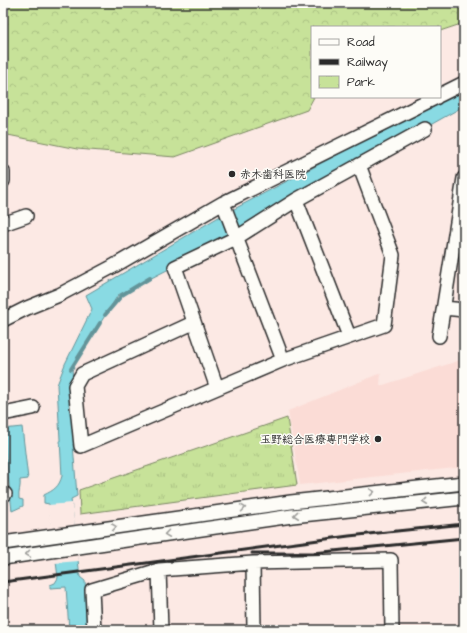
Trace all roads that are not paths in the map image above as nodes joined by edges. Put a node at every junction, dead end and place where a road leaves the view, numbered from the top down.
1 (464, 83) edge
2 (441, 94) edge
3 (435, 98) edge
4 (426, 130) dead end
5 (359, 165) junction
6 (3, 172) edge
7 (464, 178) edge
8 (3, 181) edge
9 (296, 200) junction
10 (223, 203) junction
11 (26, 216) dead end
12 (3, 224) edge
13 (236, 238) junction
14 (444, 308) junction
15 (464, 310) edge
16 (3, 320) edge
17 (193, 323) junction
18 (349, 336) junction
19 (439, 336) dead end
20 (283, 360) junction
21 (217, 388) junction
22 (33, 408) dead end
23 (3, 414) edge
24 (464, 483) edge
25 (464, 498) edge
26 (3, 543) edge
27 (3, 558) edge
28 (253, 563) junction
29 (159, 570) junction
30 (94, 630) edge
31 (161, 630) edge
32 (254, 630) edge
33 (392, 630) edge

1 - 2 street
3 - 10 street
4 - 5 street
5 - 9 street
5 - 18 street
6 - 8 street
7 - 14 street
9 - 13 street
9 - 18 street
10 - 13 street
10 - 16 street
11 - 12 street
13 - 17 street
13 - 20 street
14 - 15 street
14 - 19 street
17 - 21 street
17 - 21 street
18 - 20 street
20 - 21 street
22 - 23 street
26 -> 24 street
25 -> 27 street
28 - 29 street
28 - 32 street
28 - 33 street
29 - 30 street
29 - 31 street

